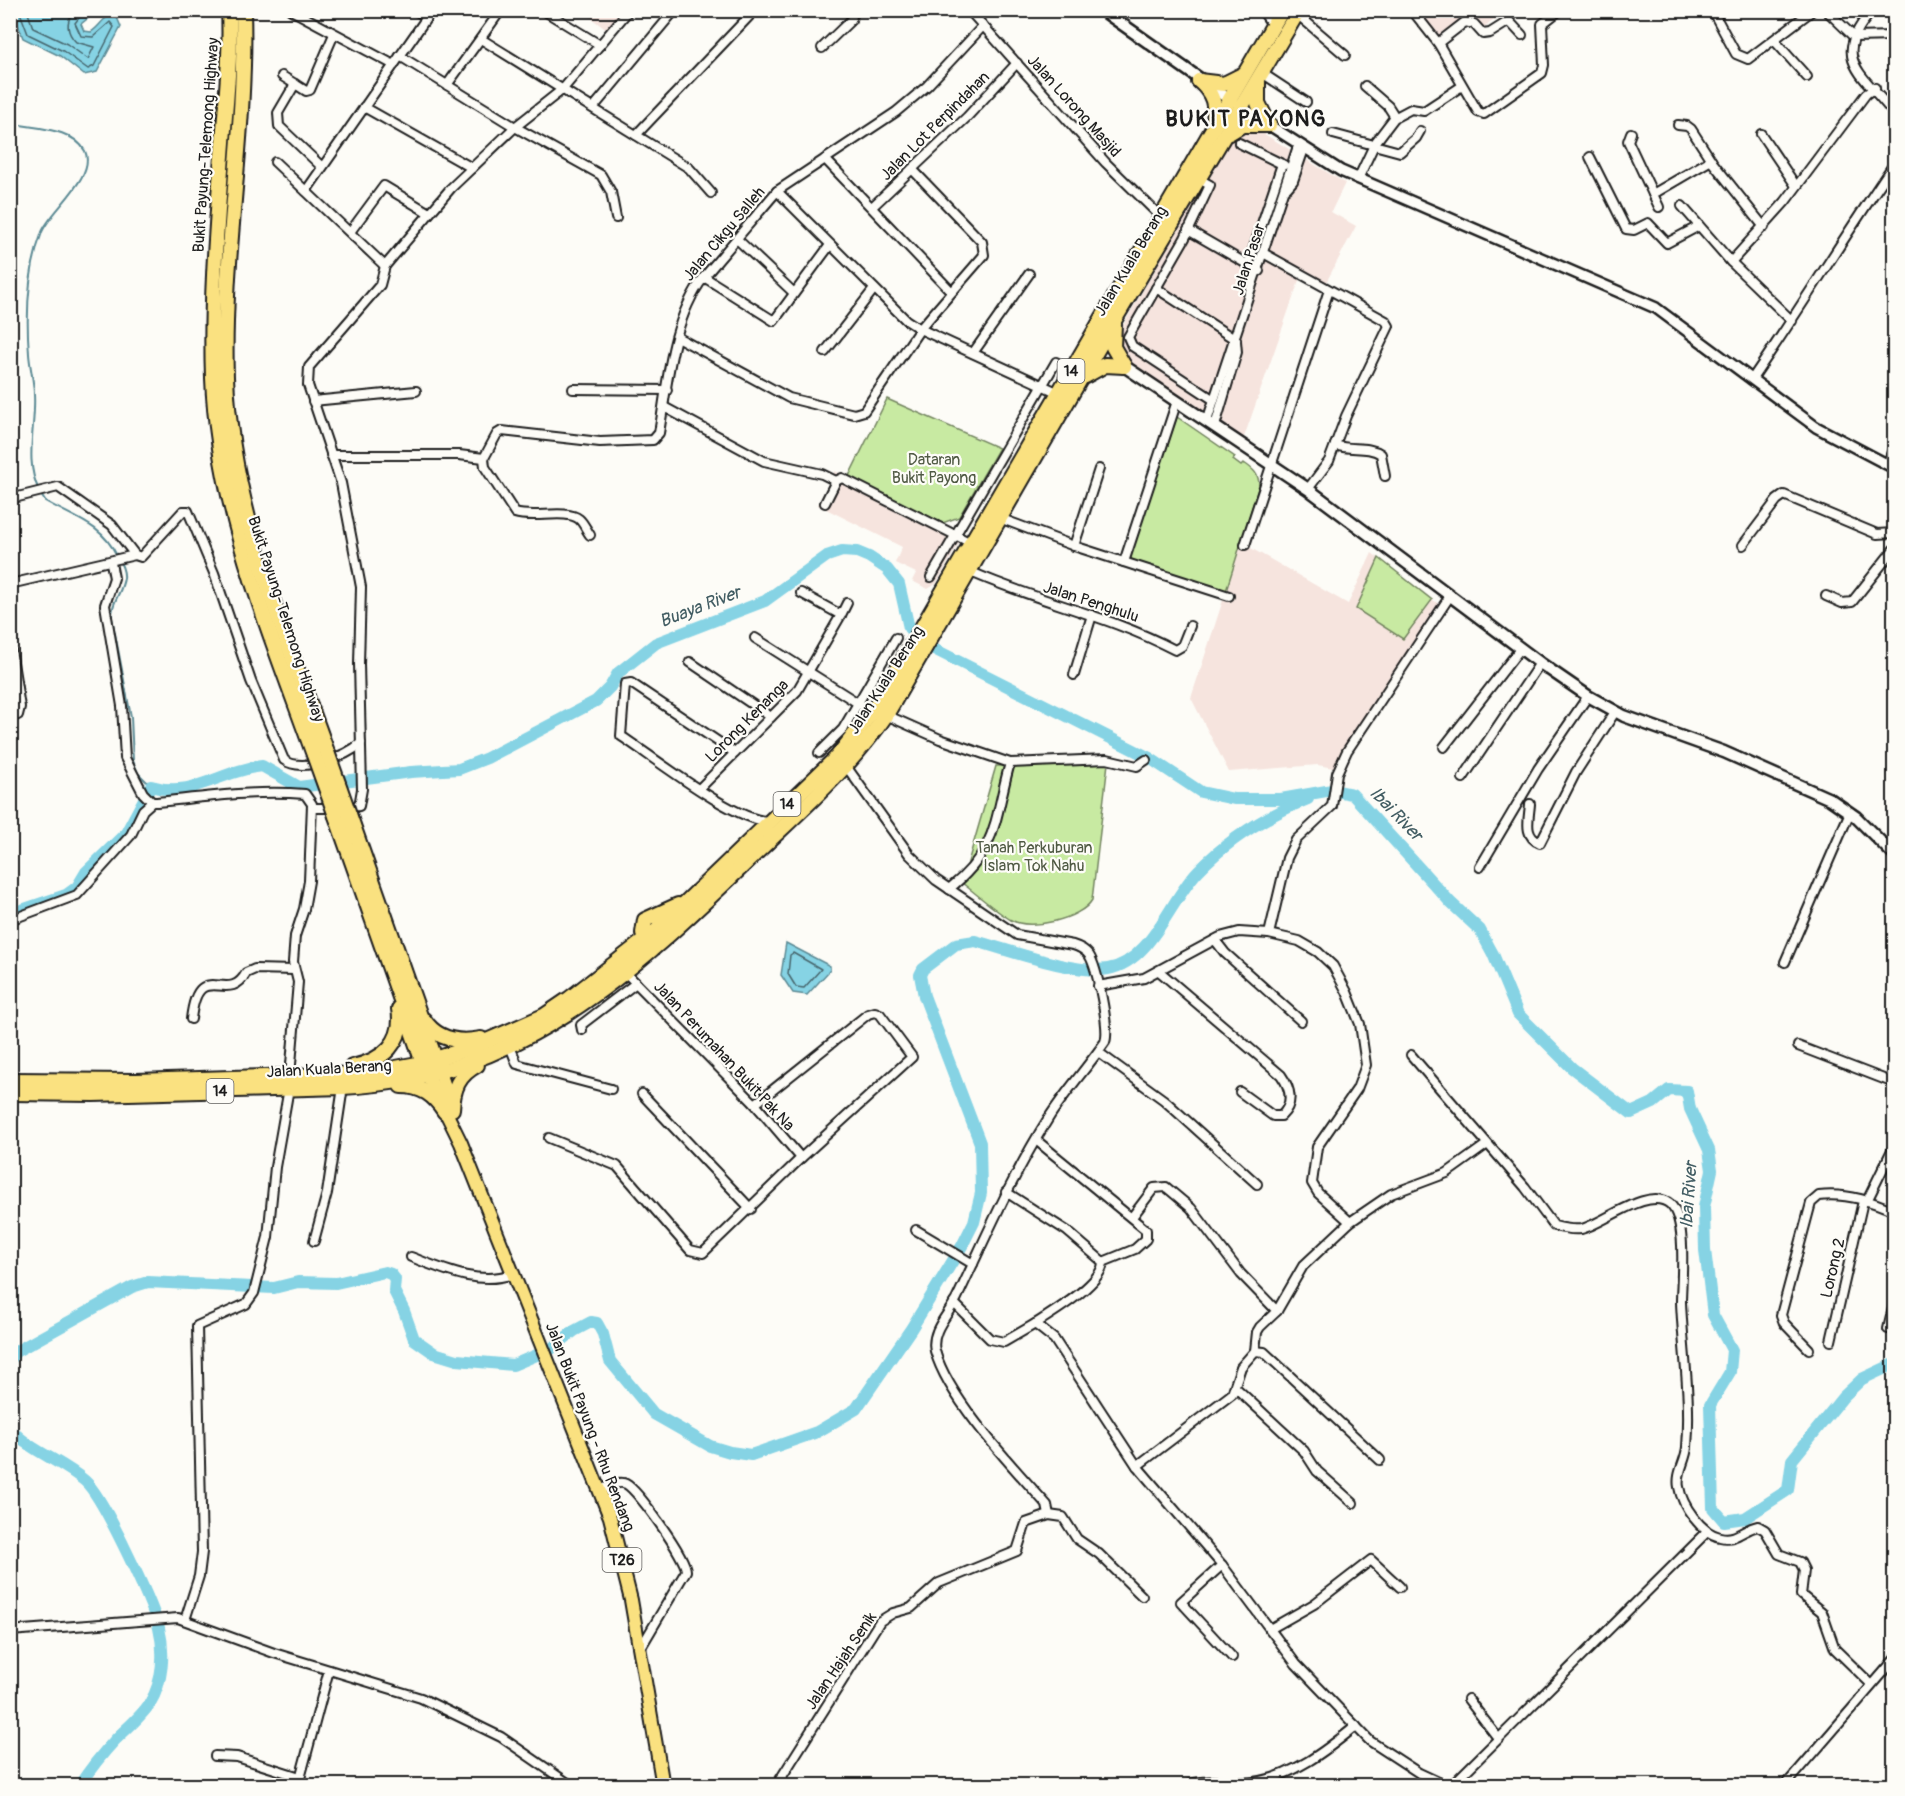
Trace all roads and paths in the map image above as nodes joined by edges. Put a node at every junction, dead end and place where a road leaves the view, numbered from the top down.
1 (229, 10) edge
2 (243, 10) edge
3 (415, 10) edge
4 (501, 10) edge
5 (543, 10) edge
6 (629, 10) edge
7 (675, 10) edge
8 (755, 10) edge
9 (849, 10) edge
10 (969, 10) edge
11 (1102, 10) edge
12 (1282, 10) edge
13 (1412, 10) edge
14 (1560, 10) edge
15 (1712, 10) edge
16 (1813, 10) edge
17 (1826, 10) edge
18 (1873, 10) edge
19 (1263, 11) edge
20 (292, 12) edge
21 (1298, 12) edge
22 (429, 14) edge
23 (984, 26) junction
24 (1273, 26) junction
25 (334, 34) junction
26 (1522, 35) dead end
27 (1894, 36) edge
28 (1854, 37) junction
29 (481, 39) junction
30 (1774, 40) junction
31 (1438, 43) junction
32 (600, 45) junction
33 (822, 48) dead end
34 (1345, 55) dead end
35 (400, 56) junction
36 (1017, 63) junction
37 (394, 65) junction
38 (1246, 71) junction
39 (282, 76) dead end
40 (1261, 76) junction
41 (1807, 77) dead end
42 (1200, 81) junction
43 (295, 84) junction
44 (447, 85) junction
45 (1365, 86) dead end
46 (1462, 86) junction
47 (1875, 88) junction
48 (563, 89) junction
49 (1306, 102) dead end
50 (1236, 104) junction
51 (364, 107) junction
52 (593, 108) junction
53 (1894, 114) edge
54 (1395, 117) junction
55 (1269, 125) junction
56 (1678, 125) dead end
57 (515, 127) junction
58 (1213, 128) junction
59 (1419, 131) dead end
60 (1631, 133) dead end
61 (1333, 134) dead end
62 (1761, 134) dead end
63 (636, 135) junction
64 (1226, 135) junction
65 (1239, 143) dead end
66 (1375, 143) junction
67 (1301, 147) junction
68 (1590, 158) dead end
69 (825, 159) junction
70 (1711, 160) junction
71 (275, 162) dead end
72 (1282, 164) junction
73 (1894, 164) edge
74 (322, 167) junction
75 (472, 168) junction
76 (1291, 168) junction
77 (912, 169) junction
78 (1199, 179) junction
79 (1358, 179) junction
80 (1796, 186) junction
81 (1287, 188) junction
82 (306, 191) junction
83 (777, 191) junction
84 (711, 194) dead end
85 (1653, 194) junction
86 (1682, 206) dead end
87 (872, 207) junction
88 (1659, 207) dead end
89 (429, 213) junction
90 (1161, 217) junction
91 (616, 218) dead end
92 (1699, 226) junction
93 (1764, 227) junction
94 (1188, 230) junction
95 (350, 232) junction
96 (737, 239) junction
97 (830, 245) junction
98 (1264, 254) junction
99 (1731, 262) junction
100 (1248, 265) junction
101 (385, 266) junction
102 (1259, 271) junction
103 (1029, 274) dead end
104 (704, 277) junction
105 (874, 288) junction
106 (1156, 288) junction
107 (1329, 290) junction
108 (951, 291) junction
109 (794, 293) junction
110 (1115, 319) junction
111 (1792, 321) junction
112 (920, 329) junction
113 (677, 337) junction
114 (1236, 340) junction
115 (825, 352) dead end
116 (973, 353) junction
117 (1124, 366) junction
118 (1076, 375) junction
119 (1752, 379) junction
120 (1042, 385) junction
121 (573, 389) dead end
122 (667, 390) junction
123 (416, 391) dead end
124 (1059, 393) junction
125 (1214, 400) junction
126 (313, 401) junction
127 (1177, 401) junction
128 (664, 407) junction
129 (1211, 424) junction
130 (1335, 445) junction
131 (1894, 445) edge
132 (1005, 450) junction
133 (331, 455) junction
134 (484, 458) junction
135 (1021, 458) junction
136 (1271, 464) junction
137 (1891, 466) edge
138 (1099, 469) dead end
139 (1385, 476) dead end
140 (836, 481) junction
141 (1308, 489) junction
142 (10, 499) edge
143 (825, 503) dead end
144 (1002, 519) junction
145 (1894, 533) edge
146 (590, 535) dead end
147 (956, 535) junction
148 (971, 543) junction
149 (1245, 545) dead end
150 (1743, 545) dead end
151 (1074, 546) junction
152 (1894, 549) edge
153 (132, 557) junction
154 (112, 562) junction
155 (1124, 562) junction
156 (971, 573) junction
157 (931, 577) dead end
158 (10, 584) edge
159 (801, 593) dead end
160 (1229, 596) dead end
161 (1450, 596) junction
162 (1826, 596) dead end
163 (847, 603) dead end
164 (841, 615) junction
165 (1092, 615) junction
166 (1190, 626) dead end
167 (755, 638) dead end
168 (896, 638) dead end
169 (10, 643) edge
170 (1520, 649) junction
171 (914, 656) junction
172 (690, 662) dead end
173 (1540, 663) junction
174 (809, 672) junction
175 (1074, 675) dead end
176 (1588, 696) junction
177 (860, 704) junction
178 (1615, 712) junction
179 (879, 714) junction
180 (771, 717) junction
181 (10, 718) edge
182 (361, 743) junction
183 (1444, 747) dead end
184 (735, 753) junction
185 (819, 753) dead end
186 (320, 754) junction
187 (1146, 760) dead end
188 (1010, 763) junction
189 (846, 766) junction
190 (1463, 778) dead end
191 (699, 789) junction
192 (148, 798) junction
193 (1530, 804) dead end
194 (313, 808) junction
195 (1850, 812) junction
196 (342, 815) junction
197 (770, 821) junction
198 (1894, 855) edge
199 (1480, 867) dead end
200 (950, 889) junction
201 (10, 920) edge
202 (1269, 934) junction
203 (646, 939) junction
204 (1215, 940) junction
205 (664, 942) junction
206 (382, 947) junction
207 (1785, 962) dead end
208 (294, 970) junction
209 (1159, 971) junction
210 (626, 973) junction
211 (636, 983) junction
212 (1097, 984) junction
213 (610, 985) junction
214 (619, 996) junction
215 (420, 1014) junction
216 (191, 1018) dead end
217 (1301, 1021) dead end
218 (582, 1030) dead end
219 (507, 1040) junction
220 (1798, 1046) dead end
221 (1098, 1052) junction
222 (1412, 1055) dead end
223 (432, 1068) junction
224 (306, 1076) junction
225 (10, 1080) edge
226 (290, 1082) junction
227 (1894, 1083) edge
228 (378, 1085) junction
229 (343, 1087) junction
230 (611, 1089) dead end
231 (1240, 1092) dead end
232 (10, 1093) edge
233 (642, 1094) dead end
234 (755, 1104) junction
235 (449, 1111) junction
236 (549, 1138) dead end
237 (1036, 1140) junction
238 (1486, 1145) junction
239 (1894, 1146) edge
240 (801, 1158) junction
241 (1257, 1184) dead end
242 (1006, 1192) junction
243 (1865, 1201) junction
244 (751, 1209) junction
245 (1894, 1211) edge
246 (1132, 1217) junction
247 (1350, 1222) junction
248 (916, 1230) dead end
249 (314, 1241) dead end
250 (411, 1257) dead end
251 (1102, 1262) junction
252 (973, 1264) junction
253 (512, 1274) junction
254 (954, 1304) junction
255 (1894, 1304) edge
256 (1277, 1311) junction
257 (1035, 1324) junction
258 (1888, 1329) dead end
259 (1831, 1341) dead end
260 (1809, 1349) dead end
261 (1255, 1351) junction
262 (1236, 1388) junction
263 (1380, 1460) dead end
264 (1137, 1466) junction
265 (600, 1490) junction
266 (1353, 1503) dead end
267 (1048, 1515) junction
268 (1707, 1532) junction
269 (1222, 1565) junction
270 (1400, 1587) dead end
271 (1142, 1596) dead end
272 (185, 1620) junction
273 (1270, 1629) junction
274 (10, 1631) edge
275 (640, 1648) junction
276 (1232, 1657) dead end
277 (1894, 1660) edge
278 (329, 1670) junction
279 (1871, 1684) junction
280 (1468, 1700) dead end
281 (1356, 1726) junction
282 (1498, 1738) junction
283 (215, 1756) dead end
284 (658, 1768) junction
285 (300, 1777) junction
286 (298, 1785) edge
287 (572, 1785) edge
288 (657, 1785) edge
289 (663, 1785) edge
290 (776, 1785) edge
291 (1184, 1785) edge
292 (1449, 1785) edge
293 (1785, 1785) edge

1 - 186 highway, Bukit Payung-Telemong Highway
2 - 186 highway, Bukit Payung-Telemong Highway
3 - 22 street
4 - 29 street
5 - 32 street
6 - 32 street
7 - 52 street
8 - 63 street
9 - 33 street
10 - 23 street, Jalan Lorong Masjid
11 - 42 main road
12 - 24 highway, Jalan Kuala Berang / 14
13 - 31 street
14 - 46 street
15 - 30 street
16 - 30 street
17 - 28 street
18 - 28 street
19 - 24 street
20 - 25 street
21 - 34 street
21 - 40 highway, Jalan Kuala Berang / 14
22 - 35 street
23 - 36 street, Jalan Lorong Masjid
23 - 69 street, Jalan Cikgu Salleh
24 - 38 highway, Jalan Kuala Berang / 14
25 - 37 street
25 - 43 street
26 - 31 street
27 - 28 street
28 - 47 street
29 - 44 street
29 - 48 street
30 - 41 street
31 - 46 street
32 - 48 street
35 - 37 street
35 - 44 street
36 - 77 street, Jalan Lot Perpindahan
36 - 90 street, Jalan Lorong Masjid
37 - 51 street
38 - 42 highway
38 - 50 highway, Jalan Kuala Berang / 14
39 - 43 street
40 - 49 street
40 - 50 highway, Jalan Kuala Berang / 14
40 - 55 highway
42 - 50 main road
42 - 58 highway
43 - 74 street
44 - 57 street
45 - 54 street
46 - 54 street
47 - 53 street
47 - 80 street
48 - 52 street
48 - 57 street
50 - 55 street
50 - 58 highway, Jalan Kuala Berang / 14
50 - 64 highway, Jalan Kuala Berang / 14
51 - 74 street
51 - 75 street
52 - 63 street
54 - 66 street
55 - 64 highway
55 - 67 street
56 - 70 street
57 - 75 street
57 - 91 street
58 - 90 highway, Jalan Kuala Berang / 14
59 - 66 street
60 - 85 street
61 - 66 street
62 - 80 street
63 - 84 street
64 - 78 highway, Jalan Kuala Berang / 14
65 - 72 street
66 - 79 street
67 - 76 street, Jalan Pasar
67 - 79 street
67 - 81 street, Jalan Pasar
68 - 92 street
69 - 83 street, Jalan Cikgu Salleh
69 - 87 street
70 - 85 street
70 - 93 street
71 - 82 street
72 - 76 street
72 - 100 street
73 - 111 street
74 - 82 street
75 - 89 street
76 - 81 street, Jalan Pasar
77 - 87 street, Jalan Lot Perpindahan
77 - 108 street
78 - 94 street
78 - 110 highway, Jalan Kuala Berang / 14
79 - 119 street
80 - 93 street
81 - 98 street, Jalan Pasar
82 - 95 street
83 - 96 street, Jalan Cikgu Salleh
83 - 97 street
85 - 88 street
86 - 92 street
87 - 108 street
89 - 95 street
89 - 101 street
90 - 118 highway, Jalan Kuala Berang / 14
92 - 99 street
93 - 99 street
94 - 100 street
94 - 106 street
95 - 101 street
96 - 104 street, Jalan Cikgu Salleh
96 - 109 street
97 - 105 street
97 - 109 street
98 - 102 street, Jalan Pasar
98 - 107 street
99 - 111 street
100 - 102 street
101 - 126 street
102 - 114 street, Jalan Pasar
103 - 116 street
104 - 109 street
104 - 113 street, Jalan Cikgu Salleh
105 - 112 street
105 - 115 street
106 - 114 street
106 - 125 street
107 - 130 street
107 - 136 street
108 - 112 street
110 - 117 highway
110 - 118 highway, Jalan Kuala Berang / 14
111 - 119 street
112 - 113 street
112 - 116 street
113 - 122 street, Jalan Cikgu Salleh
114 - 125 street, Jalan Pasar
114 - 129 street, Jalan Pasar
116 - 120 street
117 - 118 highway
117 - 127 main road
118 - 120 street
118 - 124 highway, Jalan Kuala Berang / 14
118 - 144 highway, Jalan Kuala Berang / 14
119 - 137 street
120 - 124 street
120 - 132 street
121 - 122 street
122 - 128 street, Jalan Cikgu Salleh
123 - 126 street
124 - 135 highway, Jalan Kuala Berang / 14
125 - 129 street, Jalan Pasar
126 - 133 street
127 - 129 main road
127 - 155 street
128 - 134 street, Jalan Cikgu Salleh
128 - 140 street
129 - 136 main road
130 - 139 street
130 - 141 street
131 - 137 street
132 - 135 street
132 - 147 street
133 - 134 street
133 - 182 street
134 - 146 street
135 - 148 highway, Jalan Kuala Berang / 14
136 - 141 main road
136 - 149 street
138 - 151 street
140 - 143 street
140 - 147 street
141 - 161 main road
142 - 153 street
144 - 151 street
144 - 156 highway, Jalan Kuala Berang / 14
145 - 150 street
147 - 148 street
147 - 157 street
148 - 171 highway, Jalan Kuala Berang / 14
151 - 155 street
152 - 162 street
153 - 154 street
153 - 182 street
154 - 158 street
154 - 192 street
155 - 160 street
156 - 165 street, Jalan Penghulu
156 - 171 highway, Jalan Kuala Berang / 14
159 - 164 street
161 - 170 main road
161 - 202 street
163 - 164 street, Lorong Kenanga
164 - 174 street, Lorong Kenanga
165 - 166 street, Jalan Penghulu
165 - 175 street
167 - 174 street
168 - 177 street
169 - 181 street
170 - 173 main road
170 - 183 street
171 - 179 highway, Jalan Kuala Berang / 14
172 - 180 street
173 - 176 main road
173 - 190 street
174 - 177 street
174 - 180 street, Lorong Kenanga
176 - 178 main road
176 - 199 street
177 - 179 street
177 - 185 street
178 - 193 street
178 - 195 main road
179 - 188 street
179 - 189 highway, Jalan Kuala Berang / 14
179 - 197 highway, Jalan Kuala Berang / 14
180 - 184 street, Lorong Kenanga
182 - 194 street
184 - 191 street, Lorong Kenanga
184 - 191 street
186 - 196 highway, Bukit Payung-Telemong Highway, bridge
187 - 188 street
188 - 200 street
189 - 200 street
189 - 205 highway, Jalan Kuala Berang / 14
191 - 197 street
192 - 194 street
192 - 201 street
194 - 208 street
195 - 198 main road
195 - 207 street
196 - 206 highway, Bukit Payung-Telemong Highway
196 - 215 highway, Bukit Payung-Telemong Highway
197 - 203 highway, Jalan Kuala Berang / 14
200 - 212 street
202 - 204 street
202 - 247 street
203 - 205 highway
203 - 219 highway, Jalan Kuala Berang / 14
204 - 209 street
204 - 217 street
205 - 210 highway, Jalan Kuala Berang / 14
206 - 223 highway, Bukit Payung-Telemong Highway
206 - 224 highway
208 - 216 street
208 - 226 street
209 - 212 street
209 - 231 street
210 - 211 street, Jalan Perumahan Bukit Pak Na
210 - 213 highway, Jalan Kuala Berang / 14
211 - 214 street
211 - 234 street, Jalan Perumahan Bukit Pak Na
212 - 221 street
213 - 214 street
213 - 219 highway, Jalan Kuala Berang / 14
214 - 218 street
215 - 219 highway
215 - 223 highway, Bukit Payung-Telemong Highway
219 - 223 highway, Jalan Kuala Berang / 14
219 - 230 street
219 - 235 highway
220 - 227 street
221 - 237 street
221 - 241 street
222 - 238 street
223 - 224 highway, Jalan Kuala Berang / 14
223 - 228 highway, Jalan Kuala Berang / 14
223 - 235 main road, Jalan Bukit Payung - Rhu Rendang
224 - 226 highway, Jalan Kuala Berang / 14
225 - 226 highway, Jalan Kuala Berang / 14
226 - 229 highway, Jalan Kuala Berang / 14
226 - 232 highway, Jalan Kuala Berang / 14
226 - 272 street
228 - 229 highway, Jalan Kuala Berang / 14
228 - 235 highway
229 - 249 street
233 - 244 street
234 - 240 street, Jalan Perumahan Bukit Pak Na
234 - 240 street
235 - 253 main road, Jalan Bukit Payung - Rhu Rendang / T26
236 - 244 street
237 - 242 street
237 - 246 street
238 - 247 street
238 - 268 street
239 - 243 street, Lorong 2
240 - 244 street
242 - 251 street
242 - 252 street
243 - 245 street
243 - 259 street, Lorong 2
243 - 260 street
246 - 251 street
246 - 256 street
247 - 256 street
248 - 252 street
250 - 253 street
251 - 257 street
252 - 254 street
253 - 265 main road, Jalan Bukit Payung - Rhu Rendang / T26
254 - 257 street
254 - 267 street
255 - 258 street
256 - 261 street
257 - 264 street
261 - 262 street
261 - 263 street
262 - 264 street
262 - 266 street
264 - 269 street
265 - 275 main road, Jalan Bukit Payung - Rhu Rendang / T26
265 - 275 street
267 - 271 street
267 - 290 street, Jalan Hajah Senik
268 - 279 street
268 - 282 street
269 - 273 street
269 - 276 street
270 - 273 street
272 - 274 street
272 - 278 street
273 - 281 street
275 - 284 main road, Jalan Bukit Payung - Rhu Rendang / T26
277 - 279 street
278 - 285 street
278 - 287 street
279 - 293 street
280 - 282 street
281 - 291 street
281 - 292 street
282 - 292 street
283 - 285 street
284 - 288 main road, Jalan Bukit Payung - Rhu Rendang / T26
284 - 289 main road, Jalan Bukit Payung - Rhu Rendang / T26
285 - 286 street

